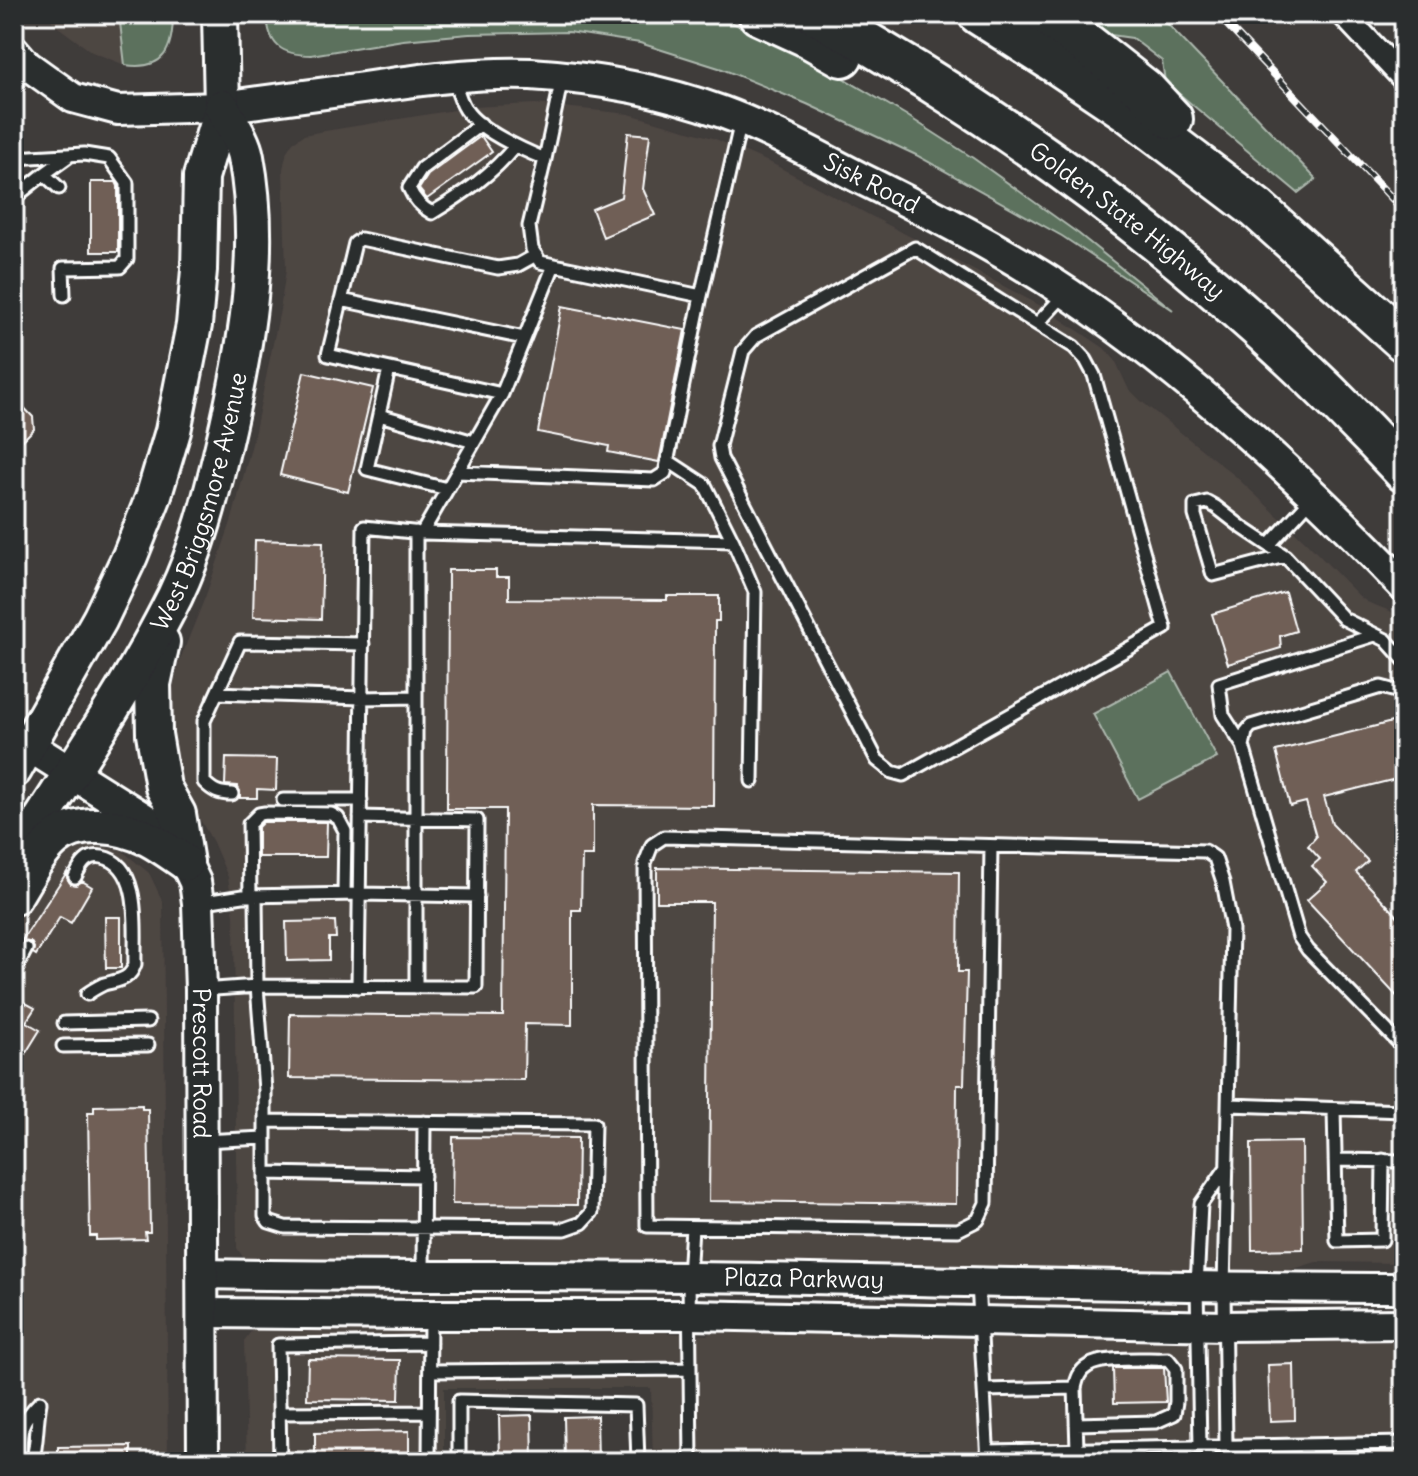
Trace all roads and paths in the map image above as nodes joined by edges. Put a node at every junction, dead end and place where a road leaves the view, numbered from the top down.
1 (220, 14) edge
2 (759, 14) edge
3 (816, 14) edge
4 (979, 14) edge
5 (1045, 14) edge
6 (1343, 14) edge
7 (14, 50) edge
8 (452, 76) junction
9 (562, 77) junction
10 (1404, 79) edge
11 (222, 107) junction
12 (741, 121) junction
13 (481, 124) junction
14 (515, 146) junction
15 (70, 155) junction
16 (14, 158) edge
17 (545, 159) junction
18 (44, 174) junction
19 (59, 188) dead end
20 (14, 198) edge
21 (1257, 209) junction
22 (536, 255) junction
23 (554, 265) junction
24 (1067, 292) junction
25 (64, 295) dead end
26 (701, 296) junction
27 (341, 300) junction
28 (1037, 324) junction
29 (524, 338) junction
30 (1404, 341) edge
31 (389, 369) junction
32 (502, 394) junction
33 (379, 415) junction
34 (1365, 429) junction
35 (474, 442) junction
36 (667, 460) junction
37 (1404, 471) edge
38 (457, 472) junction
39 (447, 489) junction
40 (1315, 495) junction
41 (419, 532) junction
42 (733, 541) junction
43 (1269, 545) junction
44 (1285, 556) junction
45 (1404, 586) edge
46 (175, 596) junction
47 (1375, 635) junction
48 (363, 644) junction
49 (1404, 660) edge
50 (217, 693) junction
51 (416, 697) junction
52 (1404, 697) edge
53 (362, 698) junction
54 (1243, 746) junction
55 (22, 758) edge
56 (72, 772) junction
57 (752, 781) dead end
58 (232, 794) dead end
59 (283, 800) dead end
60 (361, 800) junction
61 (360, 817) junction
62 (416, 817) junction
63 (991, 846) junction
64 (14, 861) edge
65 (186, 863) junction
66 (75, 877) dead end
67 (344, 894) junction
68 (359, 894) junction
69 (416, 895) junction
70 (253, 896) junction
71 (477, 896) junction
72 (14, 897) edge
73 (198, 903) junction
74 (26, 949) dead end
75 (14, 972) edge
76 (257, 986) junction
77 (358, 987) junction
78 (416, 987) junction
79 (201, 990) junction
80 (87, 994) dead end
81 (148, 1021) dead end
82 (64, 1023) dead end
83 (148, 1045) dead end
84 (63, 1046) dead end
85 (1404, 1048) edge
86 (1229, 1105) junction
87 (1334, 1109) junction
88 (1404, 1111) edge
89 (265, 1121) junction
90 (424, 1122) junction
91 (265, 1138) junction
92 (201, 1141) junction
93 (1335, 1160) junction
94 (1383, 1160) junction
95 (1404, 1161) edge
96 (1228, 1166) junction
97 (265, 1173) junction
98 (424, 1176) junction
99 (692, 1227) junction
100 (424, 1228) junction
101 (202, 1274) junction
102 (422, 1277) junction
103 (689, 1277) junction
104 (978, 1283) junction
105 (1210, 1287) junction
106 (1404, 1288) edge
107 (202, 1313) junction
108 (690, 1315) junction
109 (980, 1320) junction
110 (1404, 1324) edge
111 (1211, 1325) junction
112 (430, 1329) junction
113 (690, 1369) junction
114 (430, 1371) junction
115 (1075, 1388) junction
116 (984, 1390) junction
117 (429, 1412) junction
118 (279, 1413) junction
119 (1076, 1424) junction
120 (1404, 1443) edge
121 (1305, 1445) junction
122 (1204, 1447) junction
123 (1226, 1447) junction
124 (1077, 1449) junction
125 (988, 1457) edge
126 (20, 1462) edge
127 (32, 1462) edge
128 (203, 1462) edge
129 (280, 1462) edge
130 (429, 1462) edge
131 (459, 1462) edge
132 (638, 1462) edge
133 (691, 1462) edge
134 (1208, 1462) edge
135 (1306, 1462) edge

1 - 11 main road, West Briggsmore Avenue
2 - 34 highway
3 - 34 highway, Golden State Highway
4 - 21 highway
5 - 21 highway
6 - 10 street
7 - 11 street
8 - 9 main road, Sisk Road
8 - 11 main road, Sisk Road
8 - 13 lane
9 - 12 main road, Sisk Road
9 - 17 lane
11 - 46 main road, West Briggsmore Avenue
11 - 55 main road, West Briggsmore Avenue
12 - 24 main road, Sisk Road
12 - 26 lane
13 - 14 lane
13 - 14 lane
14 - 17 lane
15 - 16 lane
15 - 18 lane
15 - 25 lane
17 - 22 lane
18 - 19 lane
18 - 20 lane
21 - 30 highway
22 - 23 lane
22 - 27 lane
23 - 26 lane
23 - 29 lane
24 - 28 lane
24 - 40 main road, Sisk Road
26 - 36 lane
27 - 29 lane
27 - 31 lane
28 - 28 lane
29 - 32 lane
31 - 32 lane
31 - 33 lane
32 - 35 lane
33 - 35 lane
33 - 39 lane
34 - 37 highway, Golden State Highway
35 - 38 lane
36 - 38 lane
36 - 42 lane
38 - 39 lane
39 - 41 lane
40 - 43 lane
40 - 45 main road, Sisk Road
41 - 42 lane
41 - 48 lane
41 - 51 lane
42 - 57 lane
43 - 44 lane
43 - 44 lane
44 - 47 lane
46 - 56 main road, West Briggsmore Avenue
46 - 65 main road
47 - 49 lane
47 - 54 lane
48 - 50 lane
48 - 53 lane
50 - 53 lane
50 - 58 lane
51 - 53 lane
51 - 62 lane
52 - 54 lane
53 - 60 lane
54 - 85 lane
55 - 56 main road, Prescott Road
56 - 64 main road, West Briggsmore Avenue
56 - 65 main road, Prescott Road
59 - 60 lane
60 - 61 lane
61 - 62 lane
61 - 68 lane
62 - 69 lane
62 - 71 lane
63 - 86 lane
63 - 99 lane
63 - 99 lane
65 - 72 main road
65 - 73 main road, Prescott Road
66 - 80 lane
67 - 68 lane
67 - 70 lane
67 - 70 lane
68 - 69 lane
68 - 77 lane
69 - 71 lane
69 - 78 lane
70 - 73 lane
70 - 76 lane
71 - 78 lane
73 - 79 main road, Prescott Road
74 - 75 lane
76 - 77 lane
76 - 79 lane
76 - 89 lane
77 - 78 lane
79 - 92 main road, Prescott Road
81 - 82 lane
83 - 84 lane
86 - 87 lane
86 - 96 lane
87 - 88 lane
87 - 93 lane
89 - 90 lane
89 - 91 lane
90 - 98 lane
90 - 100 lane
91 - 92 lane
91 - 97 lane
92 - 101 main road, Prescott Road
93 - 94 lane
93 - 94 lane
94 - 95 lane
96 - 105 lane
96 - 105 lane
97 - 98 lane
97 - 100 lane
98 - 100 lane
99 - 103 lane
100 - 102 lane
101 - 102 street, Plaza Parkway
101 - 107 main road, Prescott Road
102 - 103 street, Plaza Parkway
103 - 104 street, Plaza Parkway
103 - 108 lane
104 - 105 street, Plaza Parkway
104 - 109 lane
105 - 106 street, Plaza Parkway
105 - 111 lane
105 - 111 lane
107 - 112 street, Plaza Parkway
107 - 128 main road, Prescott Road
108 - 109 street, Plaza Parkway
108 - 112 street, Plaza Parkway
108 - 113 lane
109 - 111 street, Plaza Parkway
109 - 116 lane
110 - 111 street, Plaza Parkway
111 - 122 lane
111 - 123 lane
112 - 114 lane
112 - 118 lane
113 - 114 lane
113 - 133 lane
114 - 117 lane
115 - 116 lane
115 - 119 lane
115 - 119 lane
116 - 125 lane
117 - 118 lane
117 - 130 lane
118 - 129 lane
119 - 124 lane
120 - 121 lane
121 - 123 lane
121 - 135 lane
122 - 123 lane
122 - 124 lane
122 - 134 lane
124 - 125 lane
126 - 127 lane
131 - 132 lane

